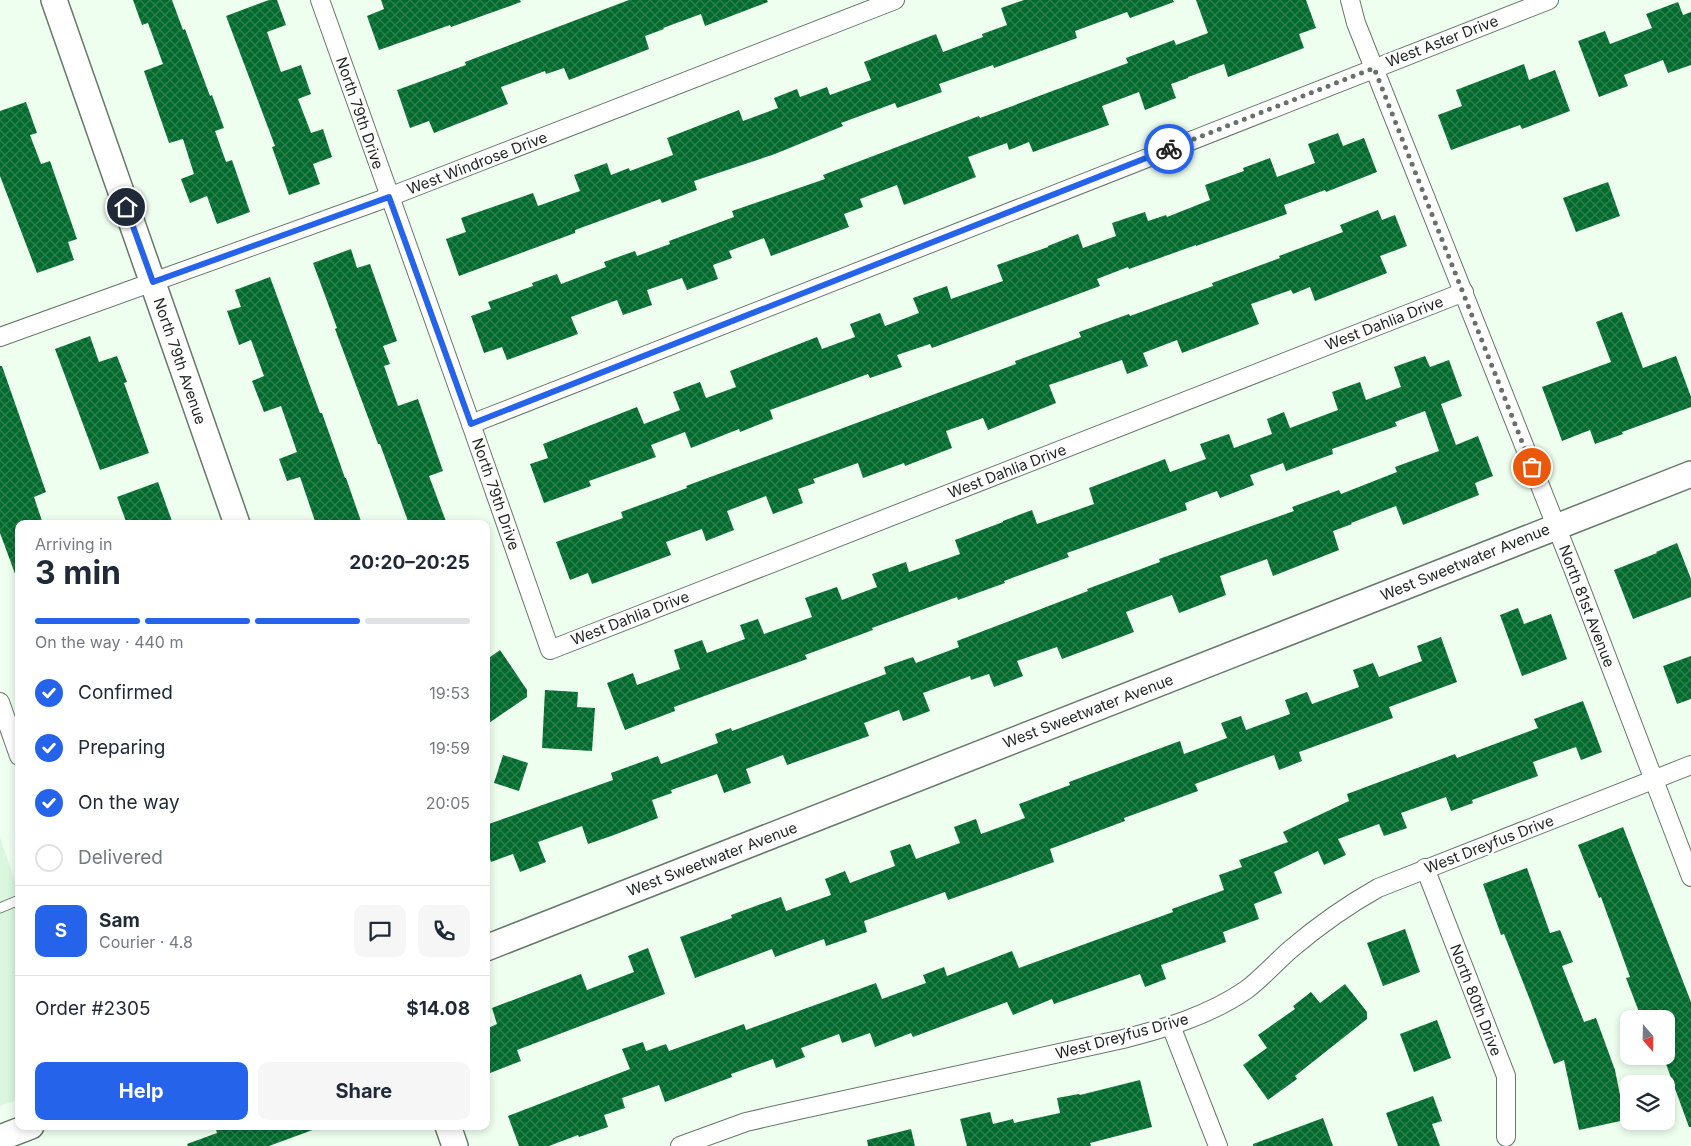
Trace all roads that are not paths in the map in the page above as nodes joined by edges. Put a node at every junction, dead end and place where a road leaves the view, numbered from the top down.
1 (54, 0) edge
2 (320, 0) edge
3 (895, 0) edge
4 (1350, 0) edge
5 (1549, 0) edge
6 (1374, 68) junction
7 (389, 197) junction
8 (153, 282) junction
9 (1464, 292) junction
10 (0, 337) edge
11 (471, 424) junction
12 (1691, 474) edge
13 (236, 520) edge
14 (1556, 526) junction
15 (550, 650) joint
16 (0, 702) edge
17 (15, 745) edge
18 (1691, 765) edge
19 (1653, 780) junction
20 (1425, 868) junction
21 (1691, 877) edge
22 (15, 902) edge
23 (0, 908) edge
24 (490, 946) edge
25 (1171, 1026) junction
26 (20, 1130) edge
27 (449, 1130) edge
28 (1506, 1137) dead end
29 (0, 1138) edge
30 (455, 1146) edge
31 (680, 1146) edge
32 (1218, 1146) edge

1 - 8 street, North 79th Avenue
2 - 7 street, North 79th Drive
3 - 7 street, West Windrose Drive
4 - 6 street, North 81st Avenue
5 - 6 street, West Aster Drive
6 - 9 street, North 81st Avenue
6 - 11 street, West Aster Drive
7 - 8 street, West Windrose Drive
7 - 11 street, North 79th Drive
8 - 10 street, West Windrose Drive
8 - 13 street, North 79th Avenue
9 - 14 street, North 81st Avenue
9 - 15 street, West Dahlia Drive
11 - 15 street, North 79th Drive
12 - 14 street, West Sweetwater Avenue
14 - 19 street, North 81st Avenue
14 - 24 street, West Sweetwater Avenue
16 - 17 street
18 - 19 street, West Dreyfus Drive
19 - 20 street, West Dreyfus Drive
19 - 21 street, North 81st Avenue
20 - 25 street, West Dreyfus Drive
20 - 28 street, North 80th Drive
22 - 23 lane
25 - 31 street, West Dreyfus Drive
25 - 32 street
26 - 29 street
27 - 30 street

